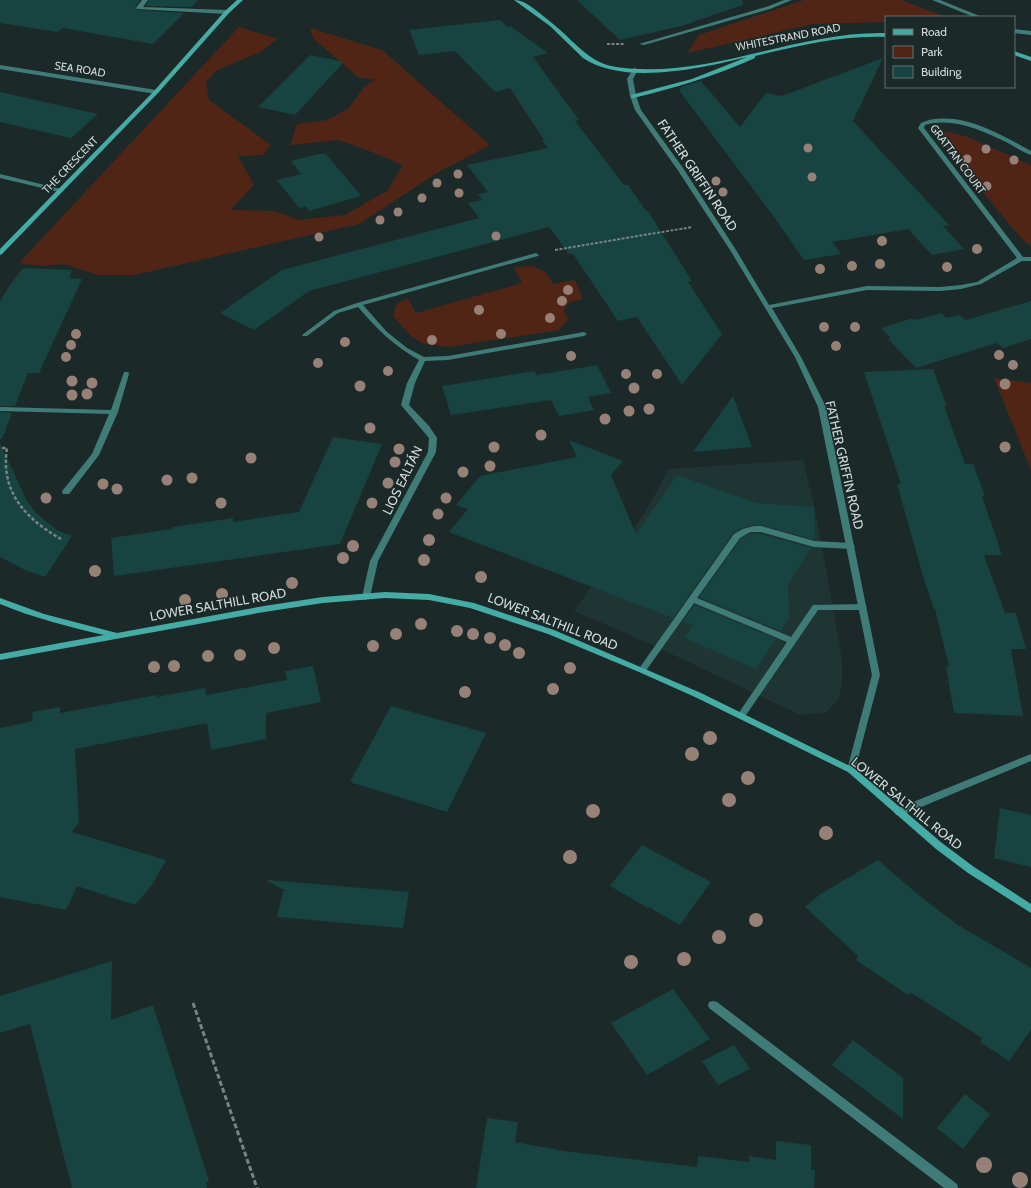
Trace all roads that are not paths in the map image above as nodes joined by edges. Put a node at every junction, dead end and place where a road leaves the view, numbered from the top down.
1 (145, 0) edge
2 (240, 0) edge
3 (518, 0) edge
4 (789, 0) edge
5 (935, 0) edge
6 (227, 12) junction
7 (976, 16) edge
8 (1015, 31) edge
9 (1031, 33) edge
10 (885, 35) edge
11 (642, 44) dead end
12 (766, 51) junction
13 (1015, 53) edge
14 (1031, 59) edge
15 (0, 66) edge
16 (636, 70) junction
17 (156, 92) junction
18 (633, 96) junction
19 (1031, 153) edge
20 (0, 176) edge
21 (59, 190) junction
22 (0, 253) edge
23 (536, 255) road end
24 (1021, 259) junction
25 (1031, 259) edge
26 (360, 304) junction
27 (767, 307) junction
28 (584, 334) dead end
29 (305, 335) dead end
30 (423, 359) junction
31 (126, 374) dead end
32 (0, 409) edge
33 (114, 412) junction
34 (66, 492) dead end
35 (851, 546) junction
36 (366, 596) junction
37 (692, 599) junction
38 (0, 601) edge
39 (863, 607) junction
40 (119, 635) junction
41 (792, 641) junction
42 (0, 657) edge
43 (642, 670) junction
44 (741, 716) junction
45 (1031, 756) edge
46 (851, 770) junction
47 (899, 812) junction
48 (1031, 909) edge
49 (713, 1005) dead end
50 (953, 1188) edge

1 - 6 street
2 - 6 main road, THE CRESCENT
3 - 16 main road
4 - 11 street
5 - 7 street
6 - 17 main road, THE CRESCENT
8 - 9 street
10 - 12 main road, WHITESTRAND ROAD
12 - 16 main road, WHITESTRAND ROAD
12 - 18 main road
13 - 14 main road
15 - 17 street, SEA ROAD
16 - 18 street, FATHER GRIFFIN ROAD
17 - 21 main road, THE CRESCENT
18 - 27 street, FATHER GRIFFIN ROAD
19 - 24 street, GRATTAN COURT
20 - 21 street
21 - 22 main road, THE CRESCENT
23 - 26 street
24 - 25 street
24 - 27 street
26 - 29 street
26 - 30 street
27 - 35 street, FATHER GRIFFIN ROAD
28 - 30 street
30 - 36 street, LIOS EALTÁN
31 - 33 street
32 - 33 street
33 - 34 street
35 - 37 street
35 - 39 street, FATHER GRIFFIN ROAD
36 - 40 main road, LOWER SALTHILL ROAD
36 - 43 main road, LOWER SALTHILL ROAD
37 - 41 street
37 - 43 street
38 - 40 main road
39 - 41 street
39 - 46 street, FATHER GRIFFIN ROAD
40 - 42 main road, LOWER SALTHILL ROAD
41 - 44 street
43 - 44 main road, LOWER SALTHILL ROAD
44 - 46 main road, LOWER SALTHILL ROAD
45 - 47 street
46 - 47 main road, LOWER SALTHILL ROAD
47 - 48 main road, LOWER SALTHILL ROAD
49 - 50 street

